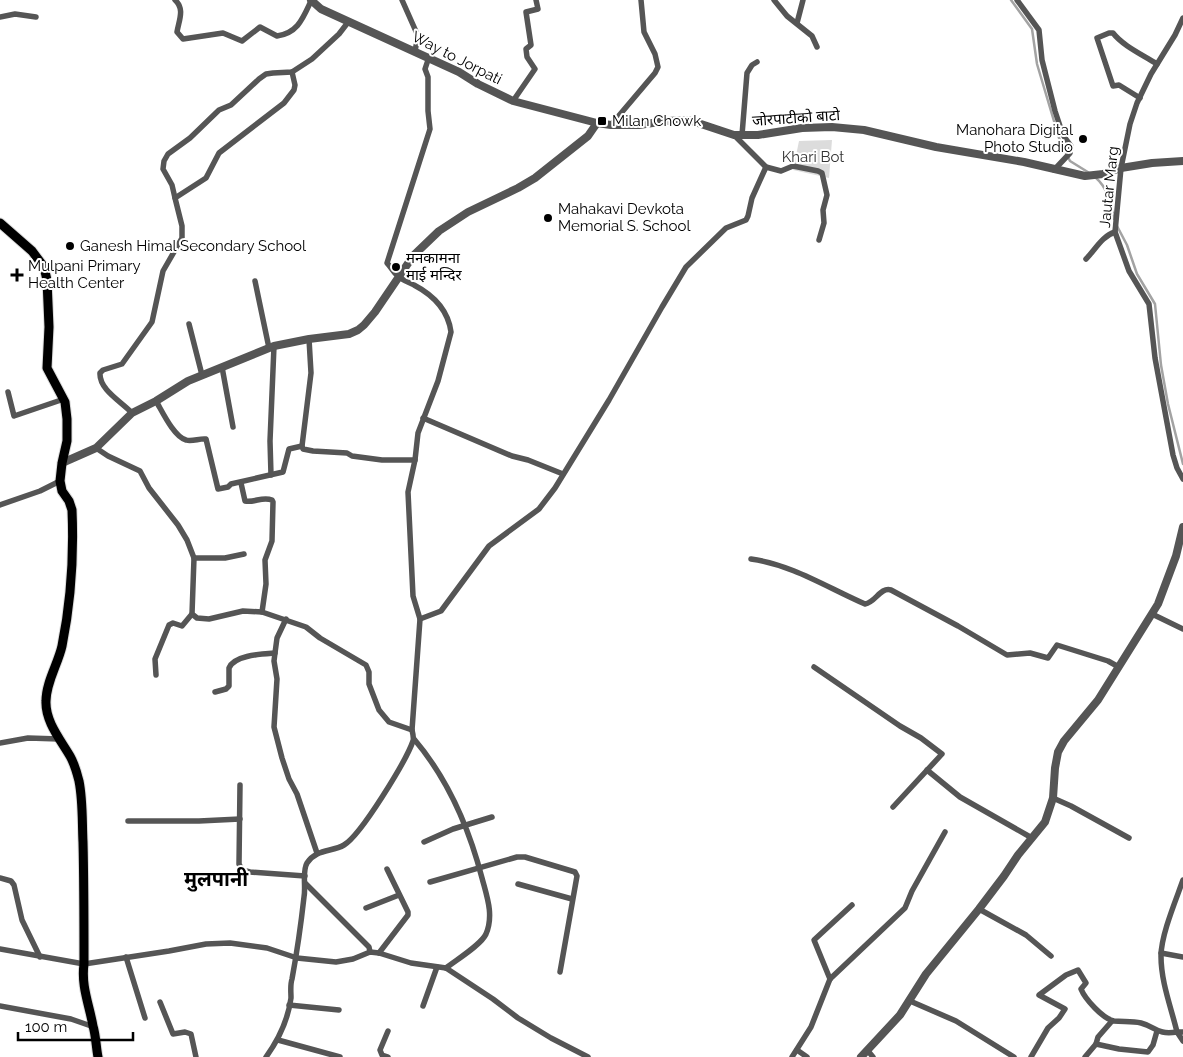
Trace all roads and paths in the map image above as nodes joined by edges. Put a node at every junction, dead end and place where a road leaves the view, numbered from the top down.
1 (174, 0) edge
2 (311, 0) edge
3 (402, 0) edge
4 (536, 0) edge
5 (641, 0) edge
6 (774, 0) edge
7 (803, 0) edge
8 (1017, 0) edge
9 (36, 17) dead end
10 (0, 18) edge
11 (1183, 18) edge
12 (349, 21) junction
13 (797, 23) junction
14 (817, 47) dead end
15 (415, 51) junction
16 (429, 57) junction
17 (757, 62) dead end
18 (1157, 64) junction
19 (292, 72) junction
20 (1140, 98) junction
21 (513, 102) junction
22 (597, 123) junction
23 (611, 125) junction
24 (738, 135) junction
25 (1183, 161) edge
26 (766, 168) junction
27 (1121, 168) junction
28 (1054, 170) junction
29 (175, 198) junction
30 (0, 222) edge
31 (1115, 232) junction
32 (818, 240) dead end
33 (1086, 259) dead end
34 (398, 276) junction
35 (254, 281) dead end
36 (189, 324) dead end
37 (309, 339) junction
38 (272, 347) junction
39 (222, 367) junction
40 (202, 375) junction
41 (8, 392) dead end
42 (64, 399) junction
43 (156, 401) junction
44 (132, 413) junction
45 (423, 418) junction
46 (234, 427) dead end
47 (302, 446) junction
48 (96, 448) junction
49 (415, 460) junction
50 (62, 463) junction
51 (563, 474) junction
52 (271, 476) junction
53 (1183, 479) edge
54 (60, 481) junction
55 (241, 483) junction
56 (0, 505) edge
57 (1183, 527) edge
58 (244, 554) dead end
59 (194, 558) junction
60 (751, 559) dead end
61 (262, 612) junction
62 (192, 614) junction
63 (1152, 614) junction
64 (286, 619) junction
65 (420, 619) junction
66 (1183, 629) edge
67 (274, 653) junction
68 (1118, 666) junction
69 (814, 667) dead end
70 (156, 675) dead end
71 (215, 692) dead end
72 (412, 730) junction
73 (59, 739) junction
74 (414, 739) junction
75 (0, 743) edge
76 (927, 770) junction
77 (240, 785) dead end
78 (1053, 798) junction
79 (893, 807) dead end
80 (492, 817) dead end
81 (240, 819) junction
82 (128, 821) dead end
83 (465, 824) junction
84 (946, 832) dead end
85 (1032, 838) junction
86 (1129, 838) dead end
87 (424, 842) dead end
88 (317, 853) junction
89 (479, 867) junction
90 (387, 869) dead end
91 (0, 878) edge
92 (305, 880) junction
93 (1183, 880) edge
94 (430, 882) dead end
95 (518, 884) dead end
96 (399, 895) junction
97 (572, 899) junction
98 (852, 905) dead end
99 (366, 908) dead end
100 (979, 909) junction
101 (0, 949) edge
102 (370, 952) junction
103 (379, 953) junction
104 (1161, 954) junction
105 (1050, 956) dead end
106 (40, 957) junction
107 (126, 957) junction
108 (1183, 957) edge
109 (297, 958) junction
110 (84, 964) junction
111 (437, 967) junction
112 (446, 968) junction
113 (560, 972) dead end
114 (830, 979) junction
115 (910, 1001) junction
116 (160, 1002) dead end
117 (289, 1005) junction
118 (0, 1006) edge
119 (423, 1006) dead end
120 (339, 1010) dead end
121 (145, 1018) dead end
122 (1112, 1021) junction
123 (94, 1027) junction
124 (388, 1031) dead end
125 (1157, 1031) junction
126 (1180, 1032) edge
127 (278, 1040) junction
128 (1183, 1041) edge
129 (1096, 1044) junction
130 (797, 1050) junction
131 (867, 1055) edge
132 (98, 1057) edge
133 (196, 1057) edge
134 (266, 1057) edge
135 (340, 1057) edge
136 (388, 1057) edge
137 (588, 1057) edge
138 (792, 1057) edge
139 (807, 1057) edge
140 (1014, 1057) edge
141 (1031, 1057) edge
142 (1085, 1057) edge

1 - 2 street
2 - 12 street, Way to Jorpati
3 - 15 street
4 - 21 street
5 - 23 street
6 - 13 street
7 - 13 street
8 - 28 street
9 - 10 street
11 - 18 street, Jautar Marg
12 - 15 street, Way to Jorpati
12 - 19 street
13 - 14 street
15 - 16 street, Way to Jorpati
16 - 21 street, Way to Jorpati
16 - 34 street
17 - 24 street
18 - 20 street, Jautar Marg
18 - 20 street
19 - 29 street
19 - 29 street
20 - 27 street, Jautar Marg
21 - 22 street, Way to Jorpati
22 - 23 street, जोरपाटीको बाटो
22 - 34 street
23 - 24 street, जोरपाटीको बाटो
24 - 26 street
24 - 28 street, जोरपाटीको बाटो
25 - 27 street
26 - 32 street
26 - 51 street
27 - 28 street, जोरपाटीको बाटो
27 - 31 street, Jautar Marg
29 - 44 street
30 - 42 main road
31 - 33 street
31 - 53 street, Jautar Marg
34 - 37 street
34 - 45 street
35 - 38 street
36 - 40 street
37 - 38 street
37 - 47 street
38 - 39 street
38 - 52 street
39 - 40 street
39 - 46 street
40 - 43 street
41 - 42 street
42 - 50 main road
43 - 44 street
43 - 55 street
44 - 48 street
45 - 49 street
45 - 51 street
47 - 49 street
47 - 52 street
48 - 50 street
48 - 59 street
49 - 65 street
50 - 54 main road
51 - 65 street
52 - 55 street
54 - 56 street
54 - 73 main road
55 - 61 street
57 - 63 street
58 - 59 street
59 - 62 street
60 - 68 street
61 - 62 street
61 - 64 street
62 - 70 street
63 - 66 street
63 - 68 street
64 - 67 street
64 - 72 street
65 - 72 street
67 - 71 street
67 - 88 street
68 - 78 street
69 - 76 street
72 - 74 street
73 - 75 street
73 - 110 main road
74 - 83 street
74 - 88 street
76 - 79 street
76 - 85 street
77 - 81 street
78 - 85 street
78 - 86 street
80 - 83 street
81 - 82 street
81 - 92 street
83 - 87 street
83 - 89 street
84 - 114 street
85 - 100 street
88 - 92 street
89 - 94 street
89 - 97 street
89 - 112 street
90 - 96 street
91 - 106 street
92 - 102 street
92 - 109 street
93 - 104 street
95 - 97 street
96 - 99 street
96 - 103 street
97 - 113 street
98 - 114 street
100 - 105 street
100 - 115 street
101 - 106 street
102 - 103 street
102 - 109 street
103 - 111 street
104 - 108 street
104 - 126 street
106 - 110 street
107 - 109 street
107 - 110 street
107 - 121 street
109 - 117 street
110 - 123 main road
111 - 112 street
111 - 119 street
112 - 137 street
114 - 130 street
115 - 131 street
115 - 140 street
116 - 133 street
117 - 120 street
117 - 127 street
118 - 123 street
122 - 125 street
122 - 129 street
122 - 141 street
123 - 132 main road
124 - 136 street
125 - 126 street
125 - 129 street
126 - 128 street
127 - 134 street
127 - 135 street
129 - 142 street
130 - 138 street
130 - 139 street

